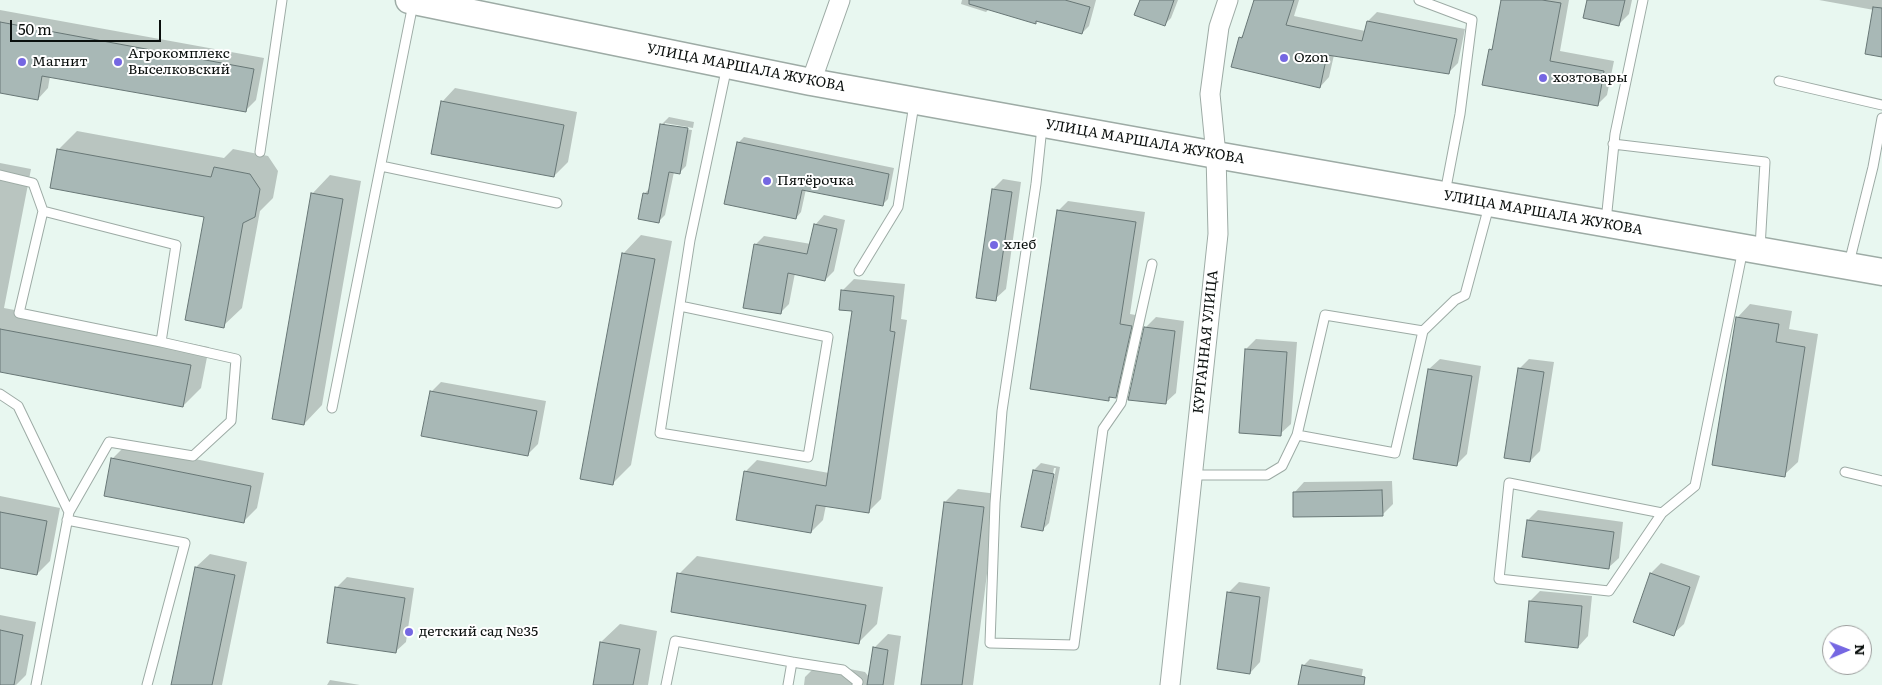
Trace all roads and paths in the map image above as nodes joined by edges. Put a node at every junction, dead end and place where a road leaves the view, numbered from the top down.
1 (282, 0) edge
2 (412, 0) edge
3 (840, 0) edge
4 (1228, 0) edge
5 (1419, 0) edge
6 (1643, 0) edge
7 (487, 8) edge
8 (728, 65) junction
9 (1779, 81) dead end
10 (811, 82) junction
11 (915, 101) junction
12 (1882, 105) edge
13 (1882, 118) edge
14 (1042, 124) junction
15 (1613, 144) junction
16 (260, 152) dead end
17 (1216, 155) junction
18 (381, 166) junction
19 (0, 175) edge
20 (1445, 195) junction
21 (557, 203) dead end
22 (1490, 203) junction
23 (43, 210) junction
24 (1606, 224) junction
25 (1752, 249) junction
26 (1152, 264) dead end
27 (1849, 266) junction
28 (859, 271) dead end
29 (1882, 272) edge
30 (680, 306) junction
31 (1423, 331) junction
32 (161, 342) junction
33 (0, 394) edge
34 (332, 408) dead end
35 (1297, 435) junction
36 (1846, 472) dead end
37 (1192, 475) junction
38 (1882, 481) edge
39 (1662, 513) junction
40 (68, 516) junction
41 (792, 662) junction
42 (36, 685) edge
43 (147, 685) edge
44 (666, 685) edge
45 (788, 685) edge
46 (857, 685) edge
47 (1170, 685) edge

1 - 16 lane
2 - 7 main road, УЛИЦА МАРШАЛА ЖУКОВА
2 - 18 lane
3 - 10 street
4 - 17 street, КУРГАННАЯ УЛИЦА
5 - 20 lane
6 - 15 lane
7 - 8 main road, УЛИЦА МАРШАЛА ЖУКОВА
8 - 10 main road, УЛИЦА МАРШАЛА ЖУКОВА
8 - 30 lane
9 - 12 lane
10 - 11 main road, УЛИЦА МАРШАЛА ЖУКОВА
11 - 14 main road, УЛИЦА МАРШАЛА ЖУКОВА
11 - 28 lane
13 - 27 lane
14 - 17 main road, УЛИЦА МАРШАЛА ЖУКОВА
14 - 26 lane
15 - 24 lane
15 - 25 lane
17 - 20 main road, УЛИЦА МАРШАЛА ЖУКОВА
17 - 37 street, КУРГАННАЯ УЛИЦА
18 - 21 lane
18 - 34 lane
19 - 23 lane
20 - 22 main road, УЛИЦА МАРШАЛА ЖУКОВА
22 - 24 main road, УЛИЦА МАРШАЛА ЖУКОВА
22 - 31 lane
23 - 32 lane
23 - 32 lane
24 - 25 main road, УЛИЦА МАРШАЛА ЖУКОВА
25 - 27 main road, УЛИЦА МАРШАЛА ЖУКОВА
25 - 39 lane
27 - 29 main road, УЛИЦА МАРШАЛА ЖУКОВА
30 - 30 lane
31 - 35 lane
31 - 35 lane
32 - 40 lane
33 - 40 lane
35 - 37 lane
36 - 38 lane
37 - 47 street, КУРГАННАЯ УЛИЦА
39 - 39 lane
40 - 42 lane
40 - 43 lane
41 - 44 lane
41 - 45 lane
41 - 46 lane

